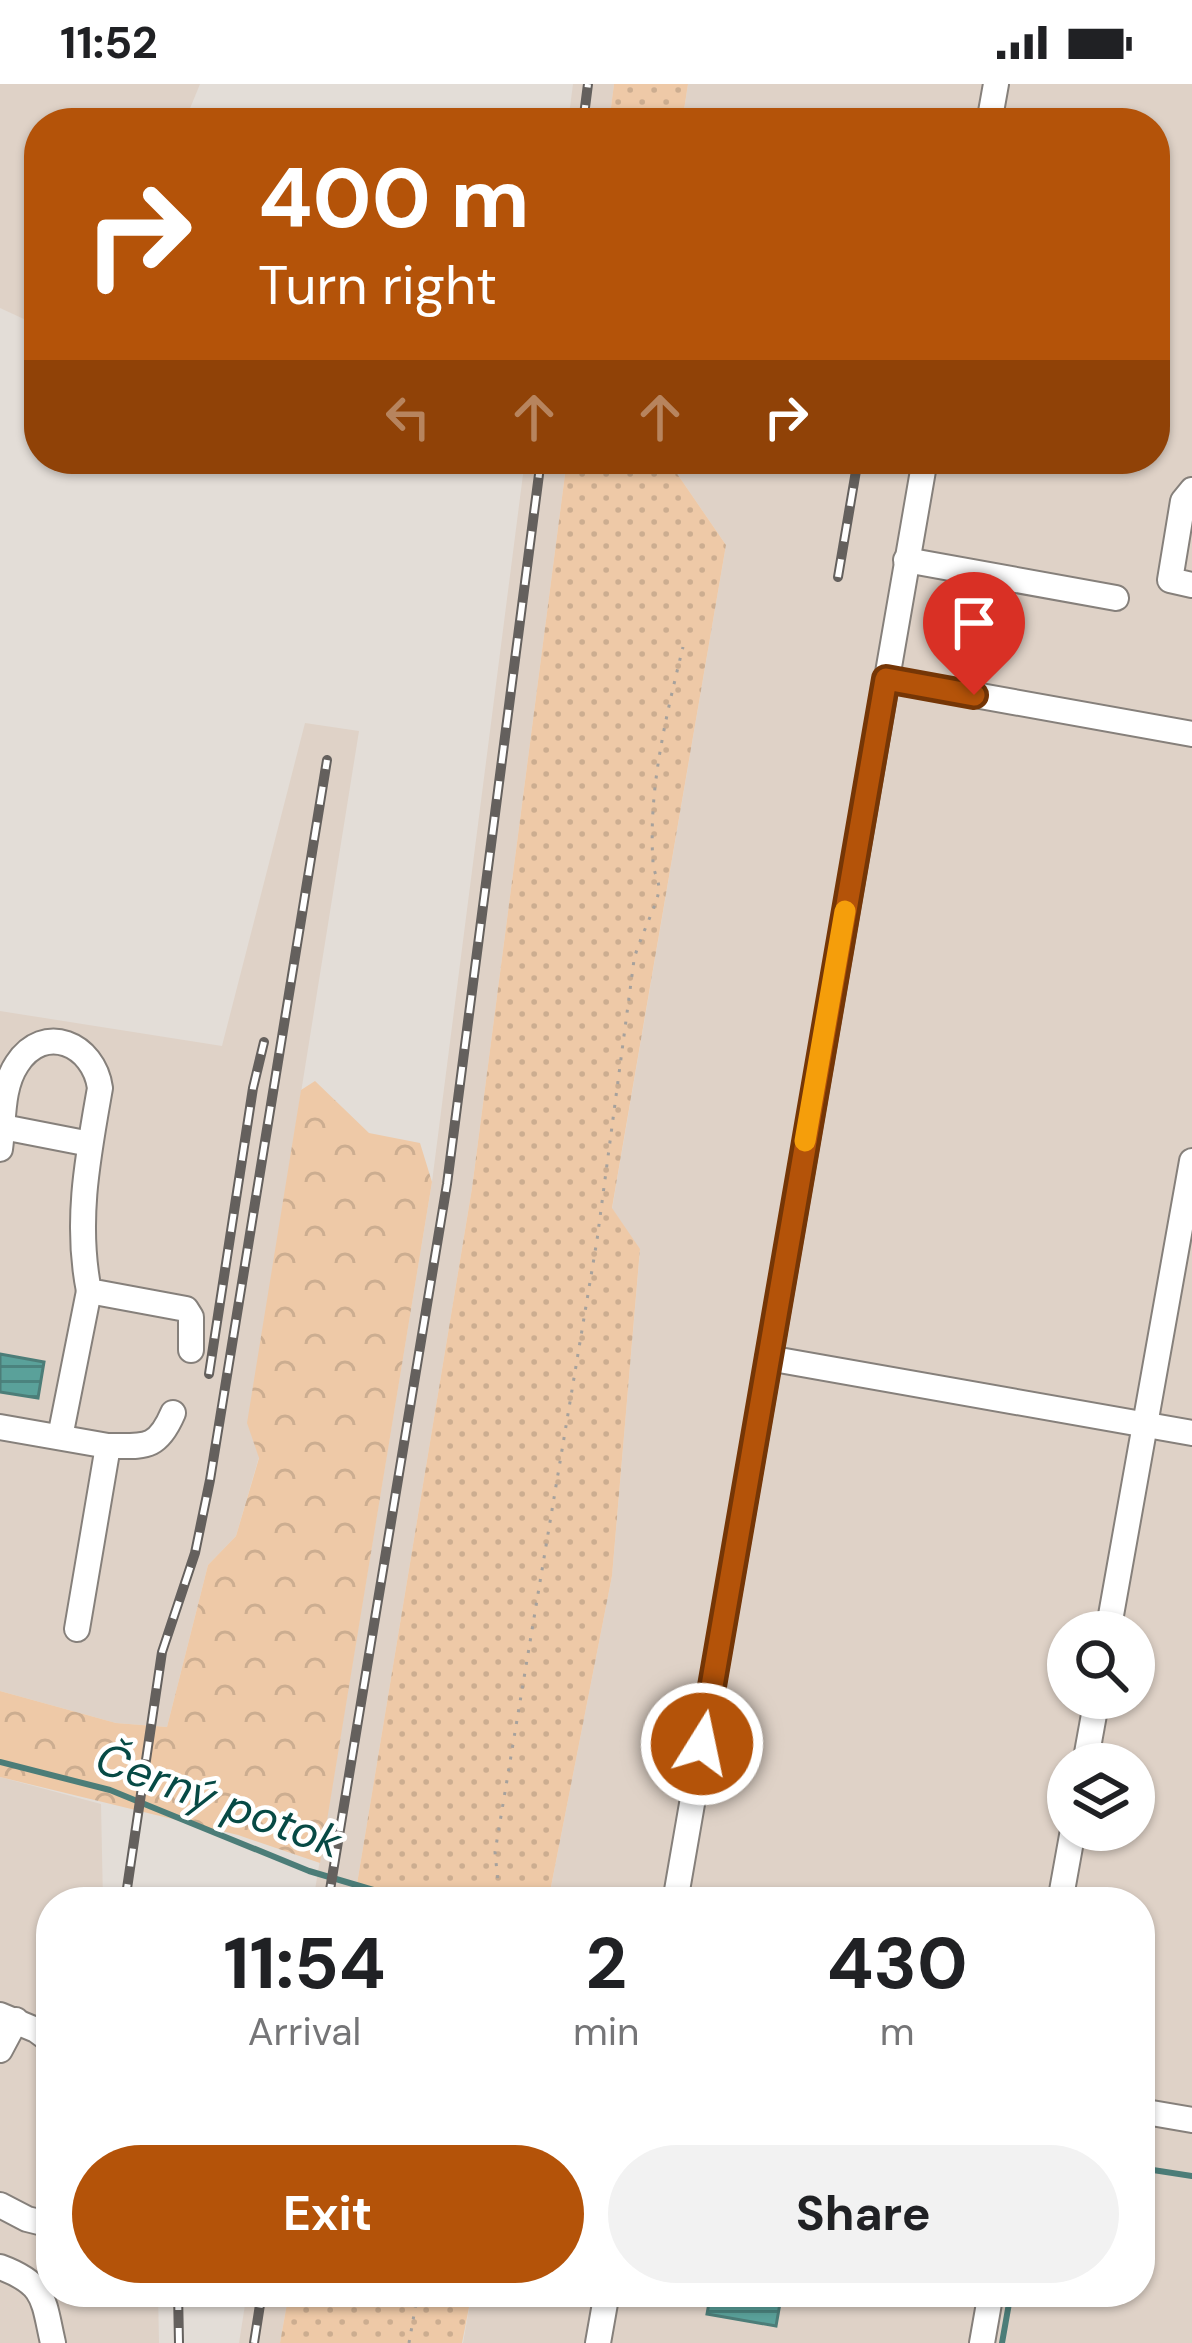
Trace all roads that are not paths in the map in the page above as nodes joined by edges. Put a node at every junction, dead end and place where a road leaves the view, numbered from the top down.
1 (922, 474) edge
2 (1192, 490) edge
3 (906, 560) junction
4 (1192, 585) edge
5 (1115, 598) dead end
6 (886, 679) junction
7 (1192, 734) edge
8 (3, 1084) edge
9 (2, 1138) edge
10 (90, 1144) junction
11 (1192, 1161) edge
12 (89, 1291) junction
13 (191, 1349) dead end
14 (768, 1358) junction
15 (173, 1413) dead end
16 (1145, 1425) junction
17 (0, 1427) edge
18 (1192, 1433) edge
19 (60, 1437) junction
20 (108, 1446) junction
21 (1112, 1611) edge
22 (77, 1629) dead end
23 (1069, 1851) edge
24 (678, 1887) edge
25 (1063, 1887) edge
26 (8, 2017) edge
27 (36, 2033) edge
28 (0, 2050) edge
29 (1155, 2114) edge
30 (1192, 2120) edge
31 (0, 2205) edge
32 (36, 2221) edge
33 (0, 2267) edge
34 (36, 2285) edge
35 (45, 2307) edge
36 (605, 2307) edge
37 (988, 2307) edge
38 (53, 2343) edge
39 (598, 2343) edge
40 (982, 2343) edge

1 - 3 lane
2 - 4 lane
3 - 5 lane
3 - 6 lane
6 - 7 lane
6 - 14 lane
8 - 9 lane
8 - 10 lane
9 - 10 lane
10 - 12 lane
11 - 16 lane
12 - 13 lane
12 - 19 lane
14 - 16 lane
14 - 24 lane
15 - 20 lane
16 - 18 lane
16 - 21 lane
17 - 19 lane
19 - 20 lane
20 - 22 lane
23 - 25 lane
26 - 27 lane
26 - 28 lane
29 - 30 lane
31 - 32 lane
33 - 34 lane
35 - 38 lane
36 - 39 lane
37 - 40 lane

